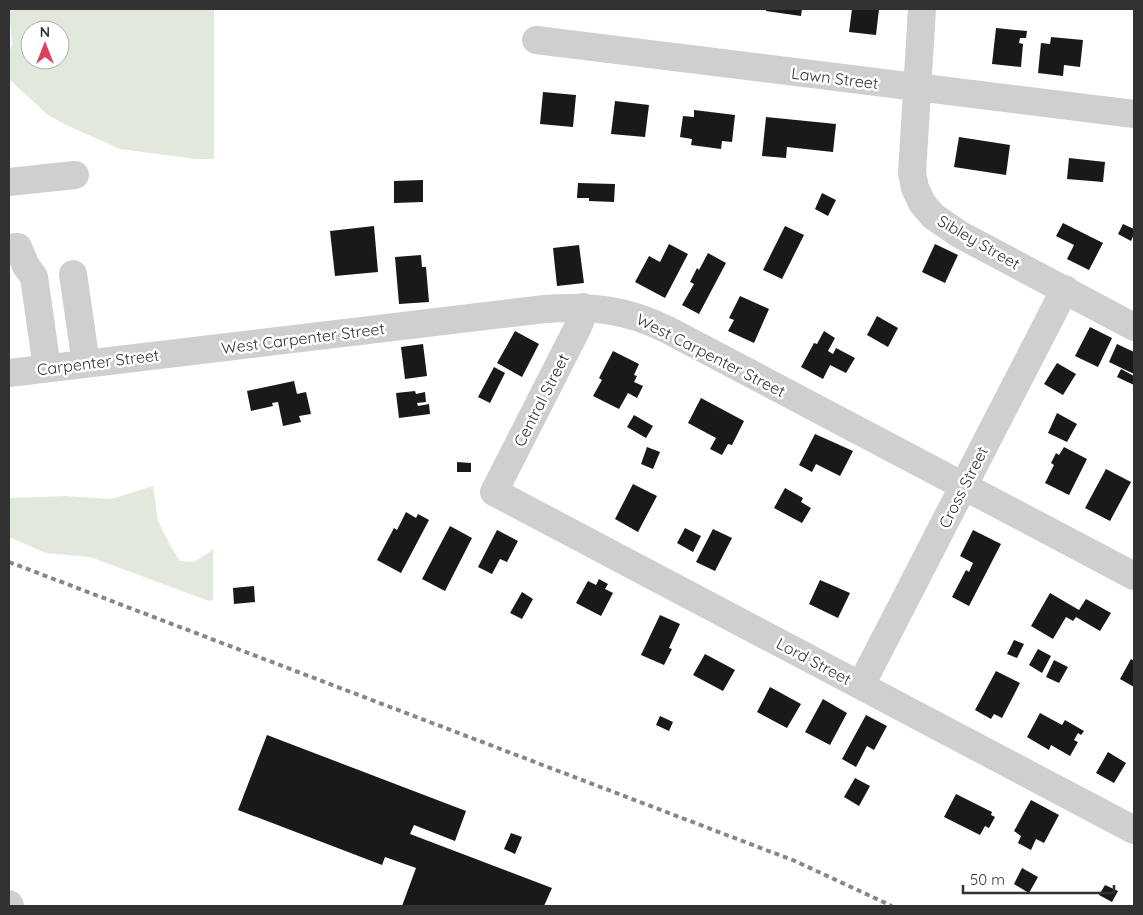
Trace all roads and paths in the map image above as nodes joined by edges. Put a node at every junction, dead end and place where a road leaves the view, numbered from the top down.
1 (922, 9) edge
2 (536, 40) dead end
3 (917, 88) junction
4 (1134, 114) edge
5 (75, 175) dead end
6 (9, 182) edge
7 (9, 248) edge
8 (73, 274) dead end
9 (1065, 290) junction
10 (583, 307) junction
11 (1134, 327) edge
12 (187, 352) joint
13 (86, 364) junction
14 (47, 368) junction
15 (9, 373) edge
16 (963, 487) junction
17 (494, 492) joint
18 (1134, 576) edge
19 (861, 685) junction
20 (1134, 830) edge

1 - 3 street, Sibley Street
2 - 3 street, Lawn Street
3 - 4 street, Lawn Street
3 - 9 street, Sibley Street
5 - 6 street
7 - 14 street
8 - 13 street
9 - 11 street, Sibley Street
9 - 16 street, Cross Street
10 - 12 street, West Carpenter Street
10 - 16 street, West Carpenter Street
10 - 17 street, Central Street
12 - 13 street, Carpenter Street
13 - 14 street, Carpenter Street
14 - 15 street, Carpenter Street
16 - 18 street, West Carpenter Street
16 - 19 street, Cross Street
17 - 19 street, Lord Street
19 - 20 street, Lord Street

